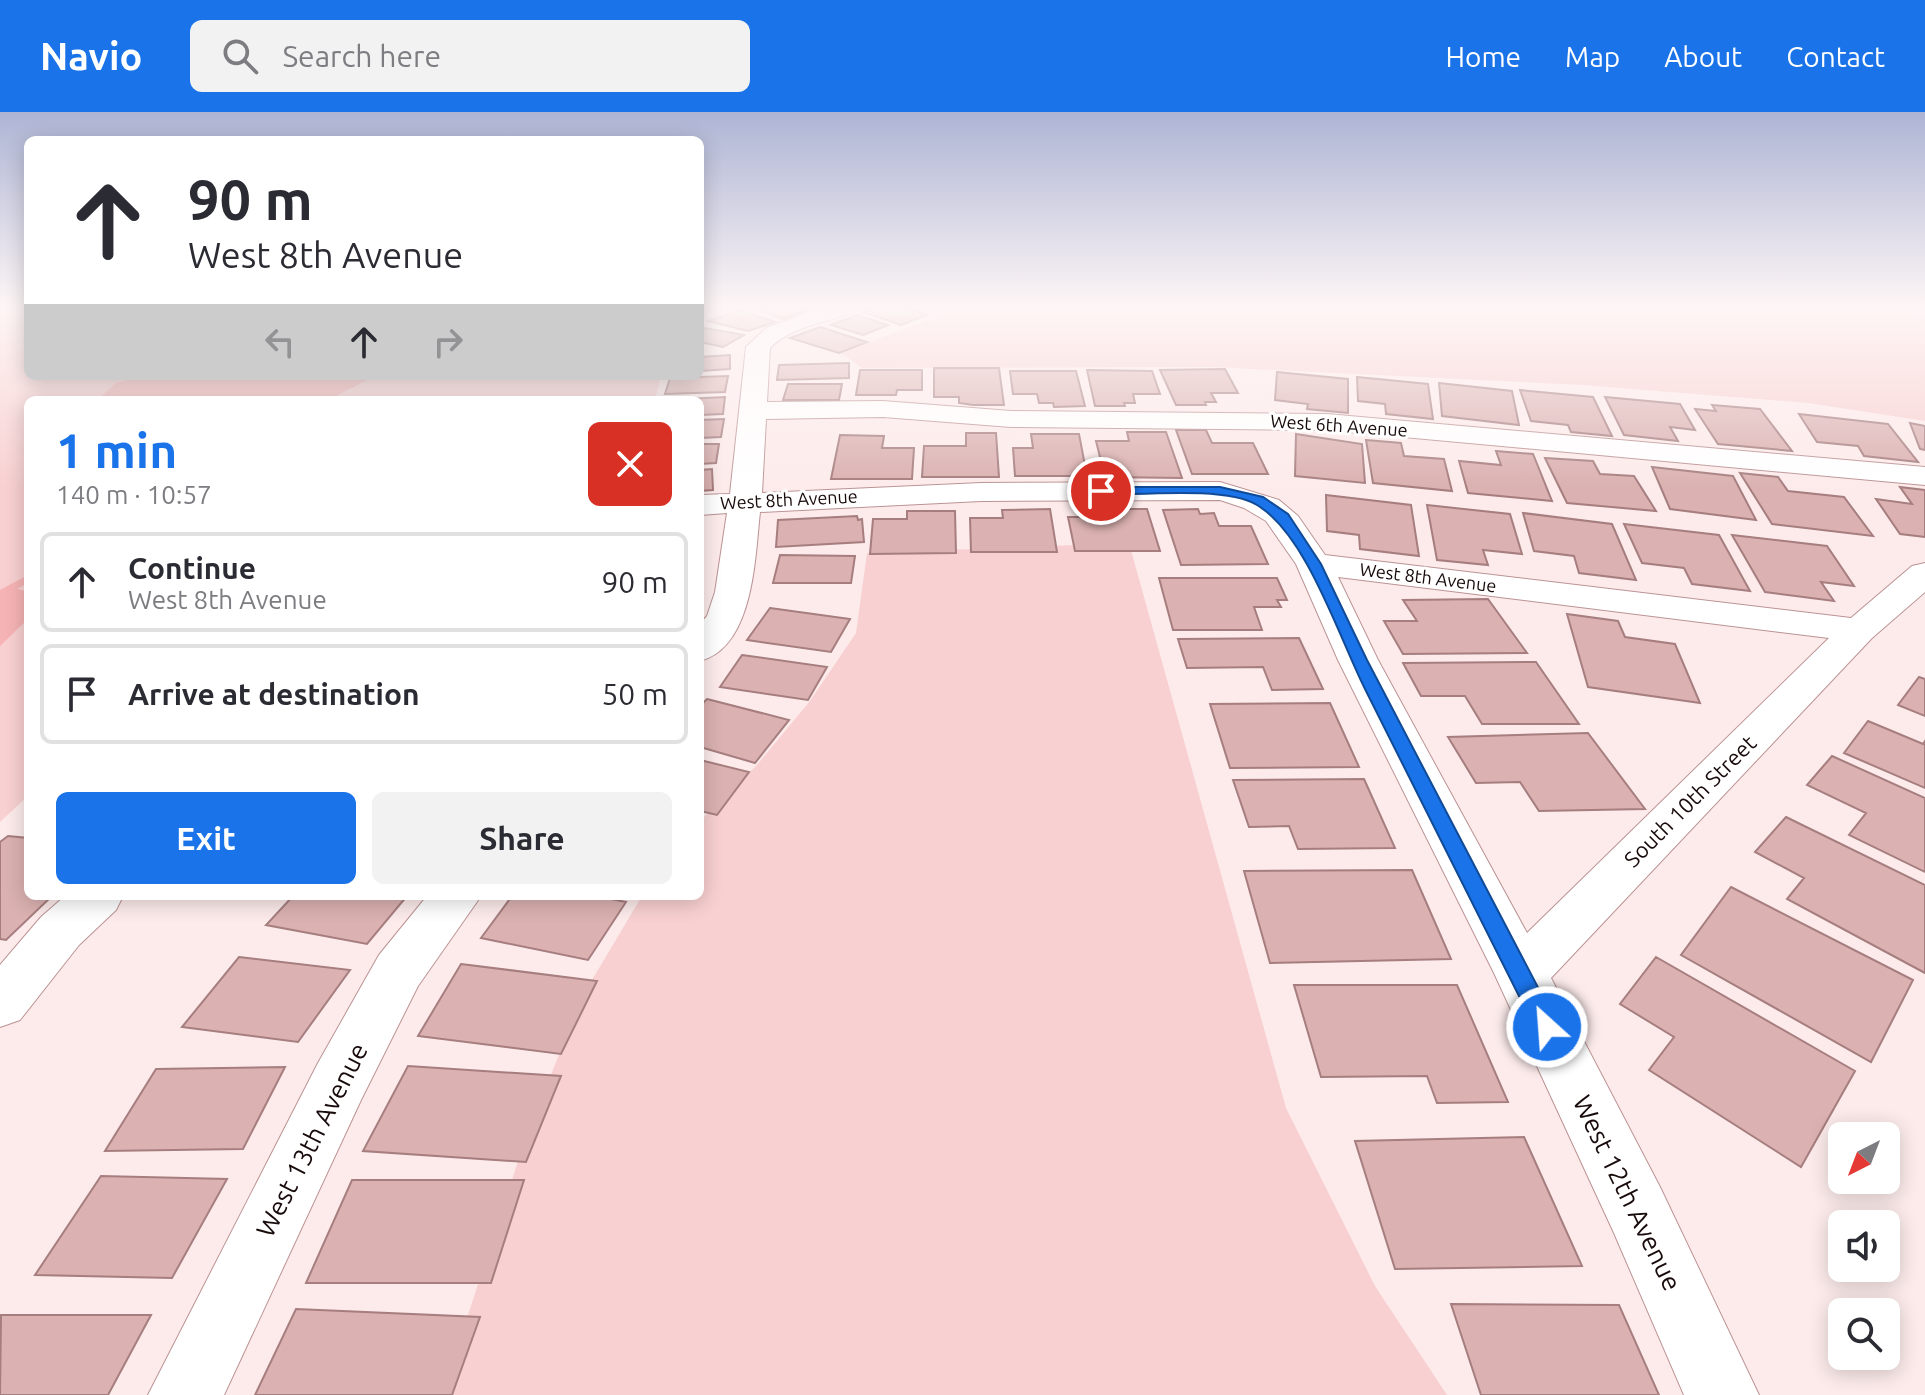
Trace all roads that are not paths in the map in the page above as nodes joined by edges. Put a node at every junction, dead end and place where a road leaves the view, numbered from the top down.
1 (756, 368) edge
2 (752, 411) junction
3 (1925, 476) edge
4 (745, 502) junction
5 (704, 505) edge
6 (1314, 564) junction
7 (1925, 574) edge
8 (1859, 630) junction
9 (704, 644) edge
10 (94, 900) edge
11 (453, 900) edge
12 (1521, 973) junction
13 (0, 1004) edge
14 (185, 1395) edge
15 (1722, 1395) edge

1 - 2 street
2 - 3 street, West 6th Avenue
2 - 4 street
4 - 5 street, West 8th Avenue
4 - 6 street, West 8th Avenue
4 - 9 street
6 - 8 street, West 8th Avenue
6 - 12 street, West 12th Avenue
7 - 8 street
8 - 12 street, South 10th Street
10 - 13 street
11 - 14 street, West 13th Avenue
12 - 15 street, West 12th Avenue

